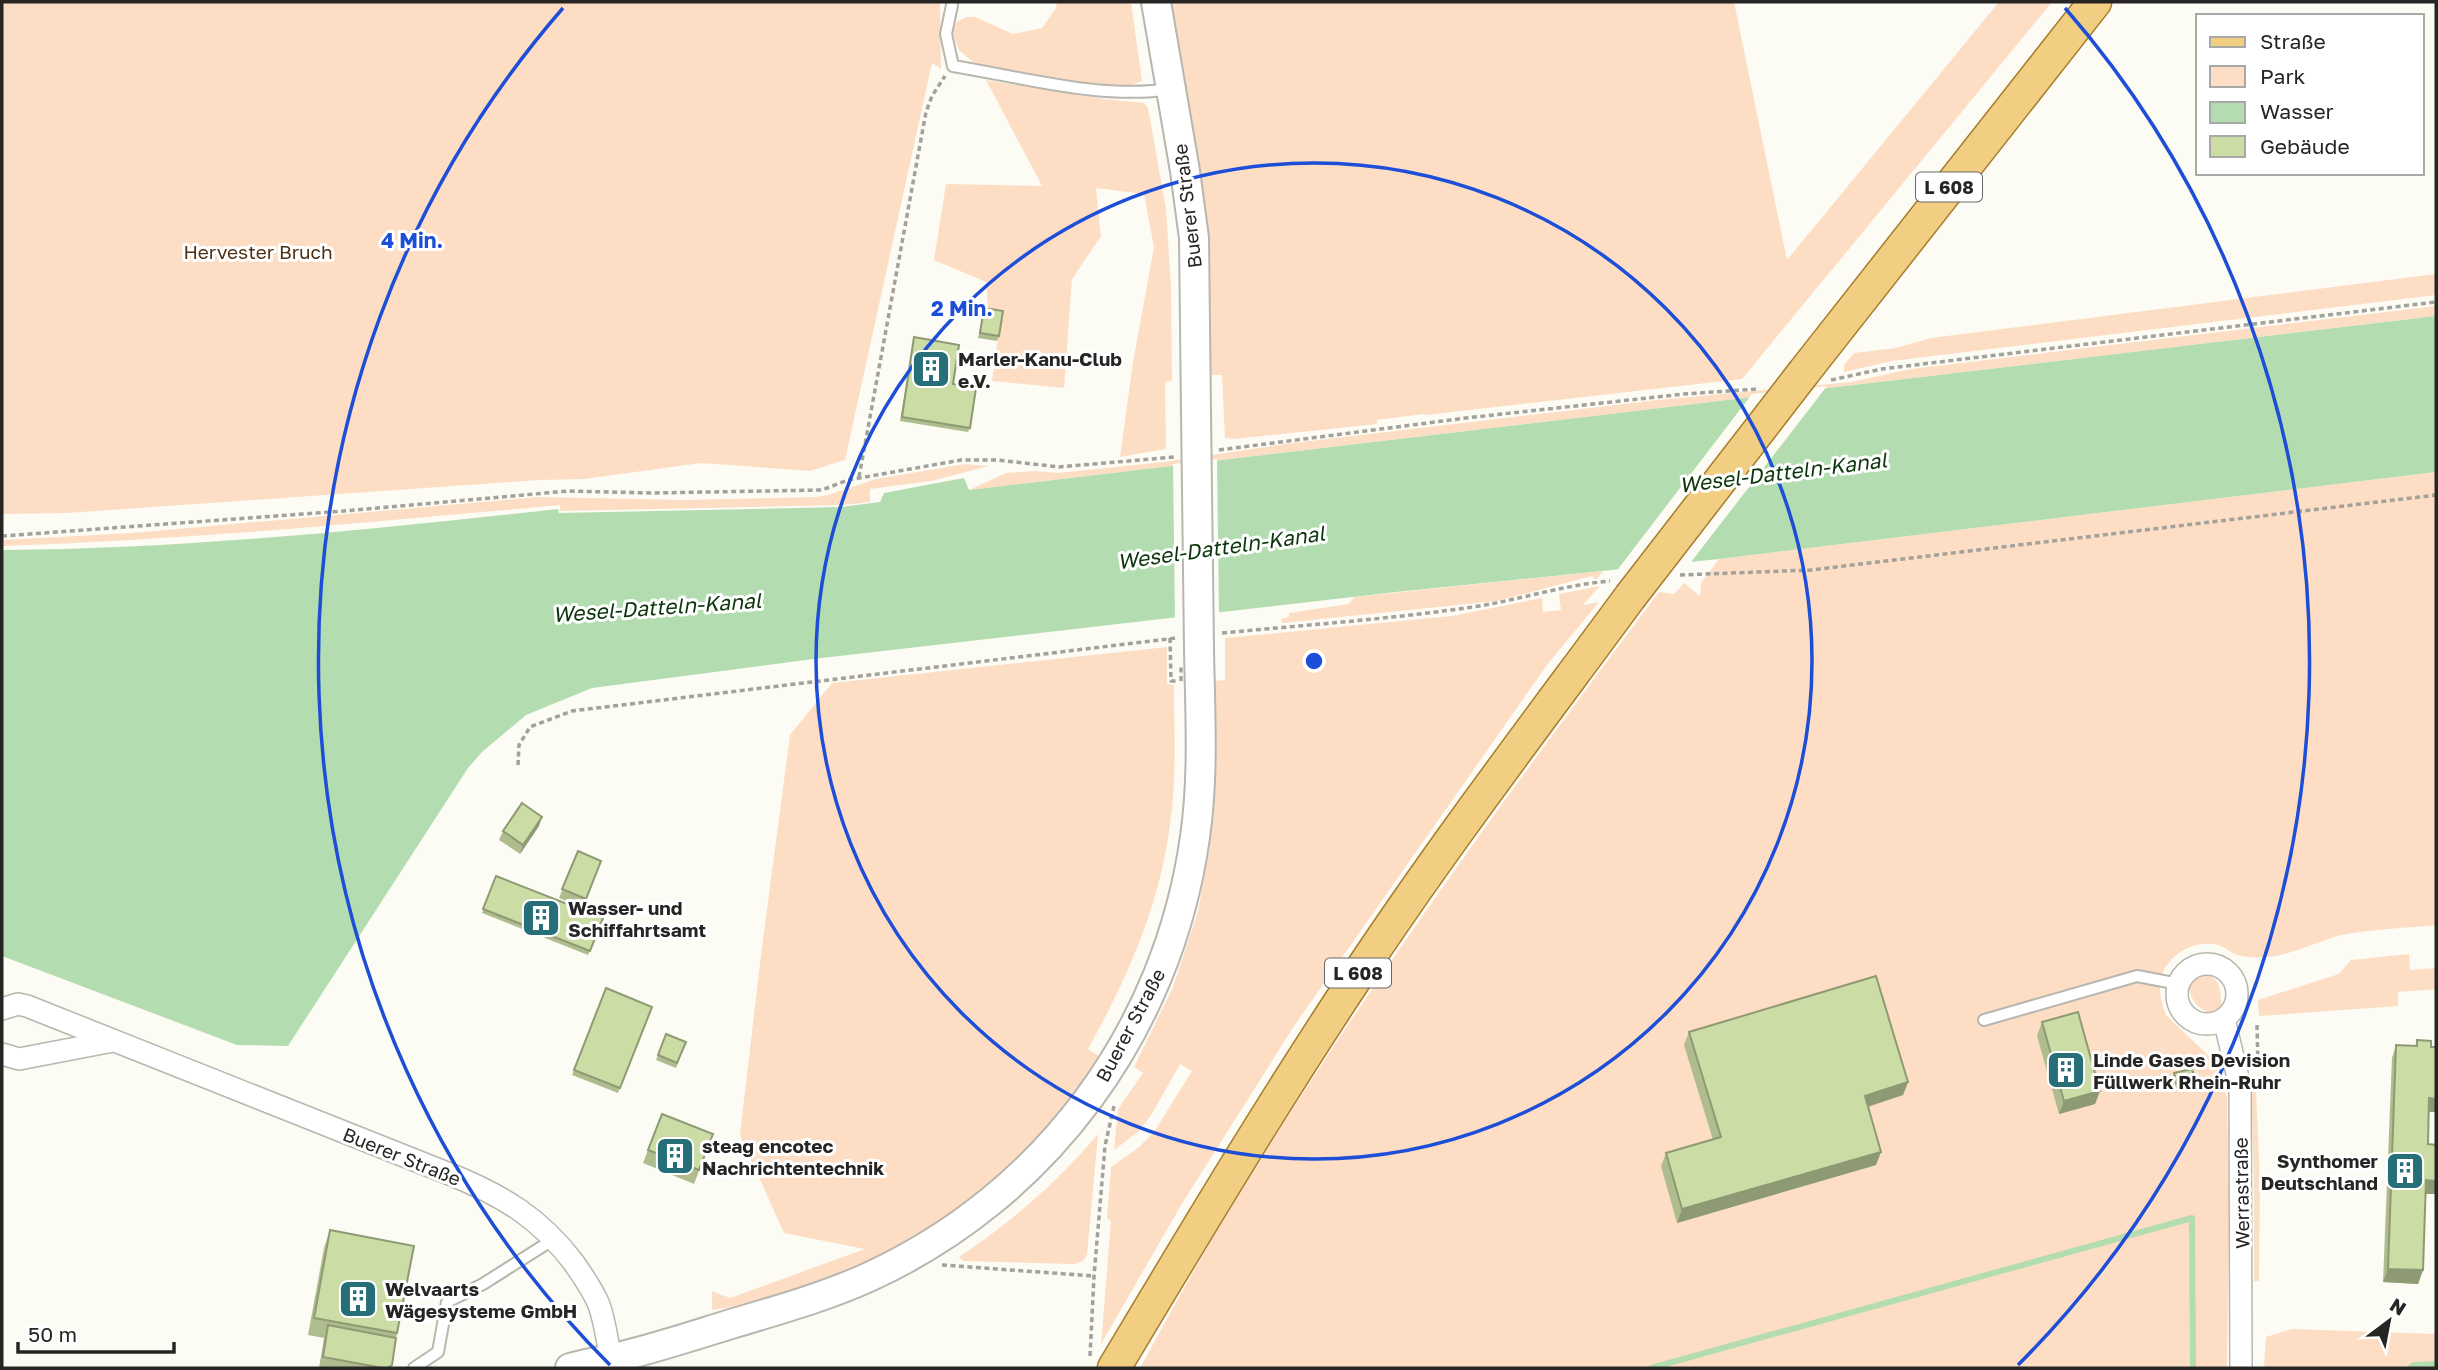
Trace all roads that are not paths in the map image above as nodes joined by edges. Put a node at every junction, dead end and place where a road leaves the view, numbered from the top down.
1 (1156, 2) edge
2 (2095, 2) edge
3 (952, 5) dead end
4 (1170, 89) junction
5 (2179, 984) junction
6 (2, 1009) edge
7 (2224, 1019) junction
8 (1984, 1020) dead end
9 (113, 1041) junction
10 (2, 1054) edge
11 (554, 1239) junction
12 (611, 1358) junction
13 (1102, 1364) edge
14 (414, 1368) edge
15 (570, 1368) edge
16 (2241, 1368) edge

1 - 4 street, Buerer Straße
2 - 13 main road, L 608, bridge
3 - 4 lane
4 - 12 street, Buerer Straße, bridge
5 - 7 street
5 - 7 street
5 - 8 lane
6 - 9 street, Buerer Straße
7 - 16 street, Werrastraße
9 - 10 street
9 - 11 street, Buerer Straße
11 - 12 street, Buerer Straße
11 - 14 lane
12 - 15 street, Buerer Straße

